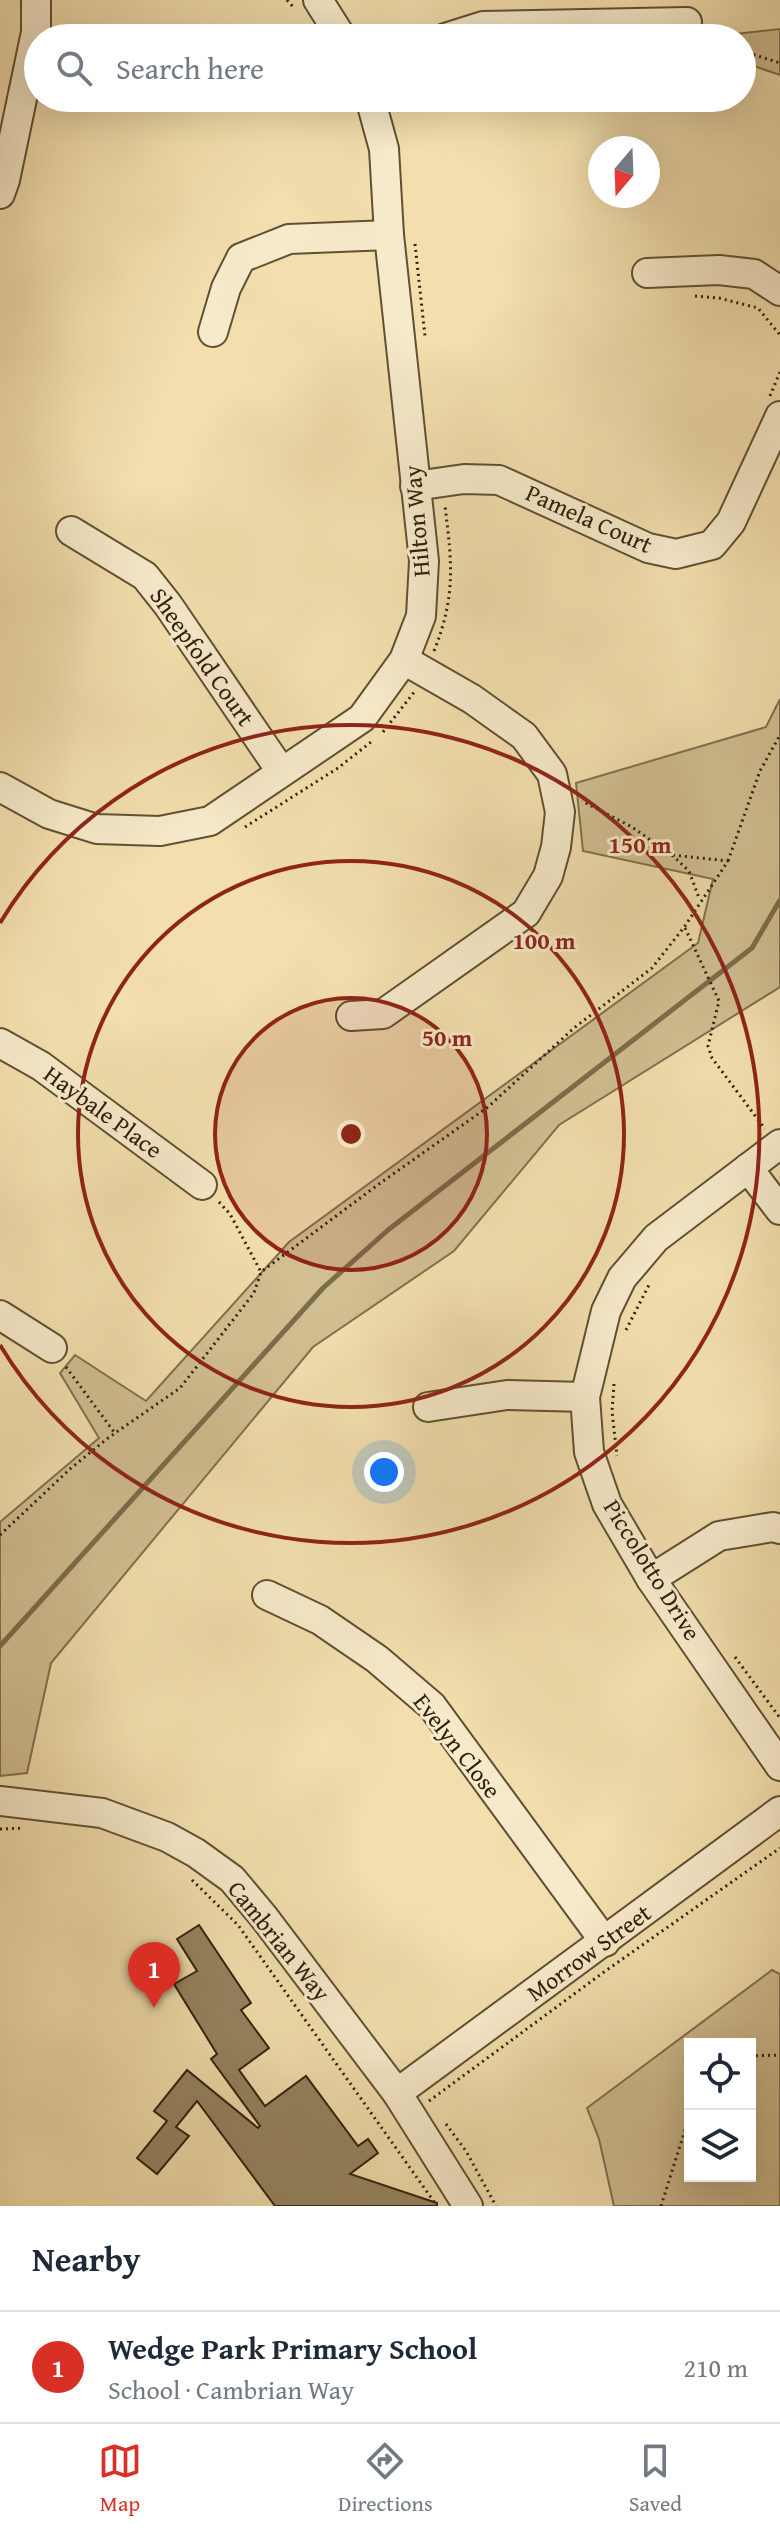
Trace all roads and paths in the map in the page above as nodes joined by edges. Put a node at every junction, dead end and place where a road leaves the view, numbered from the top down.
1 (36, 0) edge
2 (318, 0) edge
3 (687, 22) dead end
4 (36, 24) edge
5 (333, 24) edge
6 (585, 24) edge
7 (756, 55) edge
8 (780, 63) edge
9 (24, 89) edge
10 (374, 112) edge
11 (0, 194) edge
12 (401, 234) junction
13 (647, 273) dead end
14 (686, 291) dead end
15 (780, 291) edge
16 (213, 332) dead end
17 (780, 335) edge
18 (425, 340) dead end
19 (780, 372) edge
20 (774, 407) edge
21 (429, 484) junction
22 (71, 531) dead end
23 (414, 666) junction
24 (381, 733) dead end
25 (780, 735) edge
26 (370, 742) dead end
27 (281, 771) junction
28 (0, 787) edge
29 (555, 787) junction
30 (235, 834) dead end
31 (672, 855) junction
32 (728, 861) junction
33 (700, 900) junction
34 (685, 926) junction
35 (351, 1016) dead end
36 (0, 1043) edge
37 (772, 1132) edge
38 (748, 1168) junction
39 (202, 1185) joint
40 (780, 1210) edge
41 (261, 1272) junction
42 (658, 1273) dead end
43 (0, 1315) edge
44 (621, 1341) dead end
45 (52, 1348) joint
46 (614, 1376) dead end
47 (585, 1397) junction
48 (428, 1407) dead end
49 (114, 1433) junction
50 (616, 1455) dead end
51 (780, 1529) edge
52 (0, 1535) edge
53 (651, 1579) junction
54 (267, 1595) dead end
55 (728, 1647) dead end
56 (780, 1718) edge
57 (780, 1766) edge
58 (0, 1801) edge
59 (780, 1811) edge
60 (35, 1828) dead end
61 (0, 1829) edge
62 (780, 1848) edge
63 (192, 1881) dead end
64 (605, 1942) junction
65 (780, 2055) edge
66 (756, 2056) edge
67 (397, 2093) junction
68 (429, 2101) dead end
69 (684, 2133) edge
70 (437, 2206) edge
71 (468, 2206) edge
72 (661, 2206) edge

1 - 4 street
2 - 5 street
3 - 6 street
7 - 8 path
9 - 11 street
10 - 12 street, Hilton Way
12 - 16 street
12 - 18 path
12 - 21 street, Hilton Way
13 - 15 street
14 - 17 path
19 - 20 path
20 - 21 street, Pamela Court
21 - 23 street, Hilton Way
21 - 23 path
22 - 27 street, Sheepfold Court
23 - 24 path
23 - 27 street, Hilton Way
23 - 29 street
25 - 32 path
26 - 30 path
27 - 28 street, Hilton Way
29 - 31 path
29 - 35 street
31 - 32 path
31 - 33 path
32 - 33 path
33 - 34 path
34 - 37 path
34 - 41 path
36 - 39 street, Haybale Place
37 - 38 street, Piccolotto Drive
38 - 40 street
38 - 47 street, Piccolotto Drive
39 - 41 path
41 - 49 path
42 - 44 path
43 - 45 street
45 - 49 path
46 - 50 path
47 - 48 street
47 - 53 street, Piccolotto Drive
49 - 52 path
51 - 53 street
53 - 57 street, Piccolotto Drive
54 - 64 street, Evelyn Close
55 - 56 path
58 - 67 street, Cambrian Way
59 - 64 street, Morrow Street
60 - 61 path
62 - 68 path
63 - 70 path
64 - 67 street, Morrow Street
65 - 66 path
67 - 71 street, Cambrian Way
69 - 72 path

